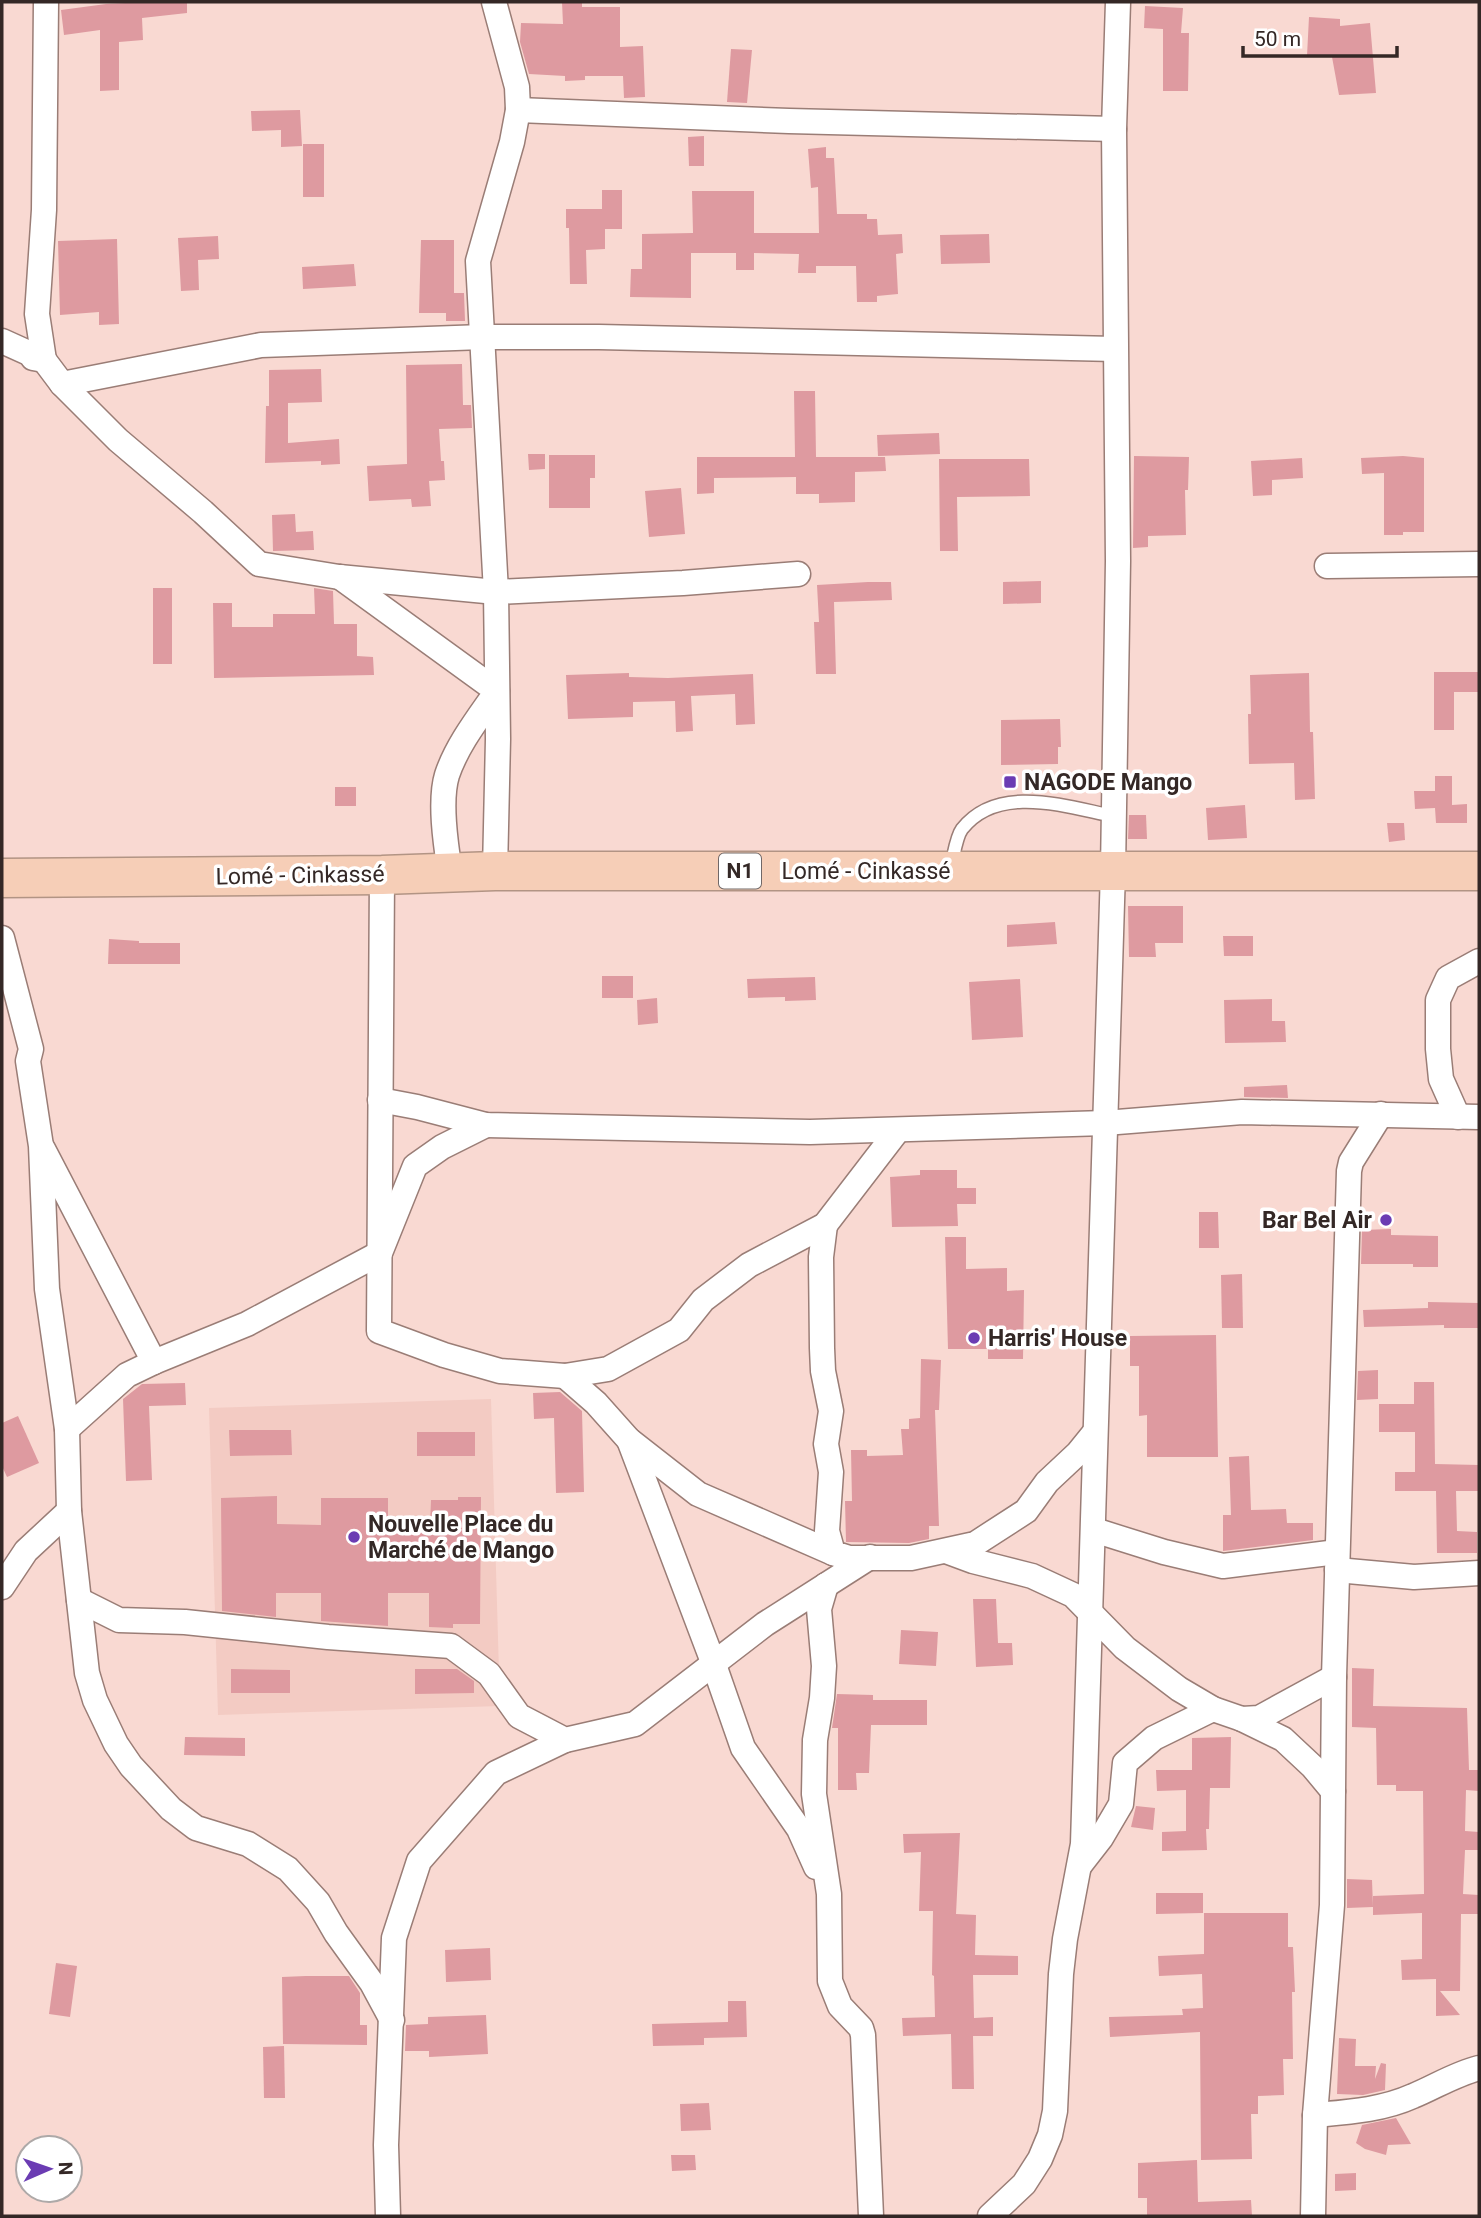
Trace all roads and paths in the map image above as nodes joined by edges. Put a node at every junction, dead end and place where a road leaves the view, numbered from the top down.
1 (46, 2) edge
2 (494, 2) edge
3 (1118, 2) edge
4 (518, 110) junction
5 (1114, 129) junction
6 (482, 337) junction
7 (2, 341) edge
8 (1115, 349) junction
9 (2, 352) edge
10 (44, 360) junction
11 (62, 384) junction
12 (1479, 564) edge
13 (1328, 566) dead end
14 (798, 574) dead end
15 (339, 576) junction
16 (496, 592) junction
17 (497, 691) junction
18 (1113, 817) junction
19 (1113, 870) junction
20 (495, 871) junction
21 (1479, 871) edge
22 (950, 872) junction
23 (450, 873) junction
24 (382, 875) junction
25 (2, 878) edge
26 (2, 938) edge
27 (1479, 961) edge
28 (380, 1100) junction
29 (1381, 1114) junction
30 (1469, 1117) edge
31 (1105, 1123) junction
32 (486, 1125) junction
33 (898, 1130) junction
34 (41, 1146) junction
35 (825, 1225) junction
36 (380, 1253) junction
37 (154, 1362) junction
38 (565, 1376) junction
39 (68, 1429) junction
40 (1095, 1432) junction
41 (629, 1440) junction
42 (69, 1511) junction
43 (1094, 1530) junction
44 (946, 1551) junction
45 (833, 1553) junction
46 (870, 1557) junction
47 (1337, 1561) junction
48 (1479, 1573) edge
49 (826, 1585) junction
50 (2, 1587) edge
51 (79, 1601) junction
52 (1091, 1616) junction
53 (713, 1662) junction
54 (1334, 1678) junction
55 (1213, 1709) junction
56 (1242, 1719) junction
57 (565, 1740) junction
58 (1333, 1791) junction
59 (1080, 1865) junction
60 (829, 1894) junction
61 (392, 2020) junction
62 (1479, 2068) edge
63 (1315, 2115) junction
64 (388, 2216) edge
65 (871, 2216) edge
66 (990, 2216) edge
67 (1313, 2216) edge

1 - 10 street
2 - 4 street
3 - 5 street
4 - 5 street
4 - 6 street
5 - 8 street
6 - 8 street
6 - 11 street
6 - 16 street
7 - 10 street
8 - 18 street
9 - 10 street
10 - 11 street
11 - 15 street
12 - 13 street
14 - 16 street
15 - 16 street
15 - 17 street
16 - 17 street
17 - 20 street
17 - 23 street
18 - 19 street
18 - 22 lane
19 - 21 highway, Lomé - Cinkassé / N1
19 - 22 highway, Lomé - Cinkassé / N1
19 - 31 street
20 - 22 highway, Lomé - Cinkassé / N1
20 - 23 highway, Lomé - Cinkassé / N1
23 - 24 highway, Lomé - Cinkassé / N1
24 - 25 highway, Lomé - Cinkassé / N1
24 - 28 street
26 - 34 street
27 - 30 street
28 - 32 street
28 - 36 street
29 - 30 street
29 - 31 street
29 - 47 street
31 - 33 street
31 - 40 street
32 - 33 street
32 - 36 street
33 - 35 street
34 - 37 street
34 - 39 street
35 - 38 street
35 - 45 street
36 - 37 street
36 - 38 street
37 - 39 street
38 - 41 street
39 - 42 street
40 - 43 street
40 - 44 street
41 - 45 street
41 - 53 street
42 - 50 street
42 - 51 street
43 - 47 street
43 - 52 street
44 - 46 street
44 - 52 street
45 - 46 street
46 - 49 street
47 - 48 street
47 - 54 street
49 - 53 street
49 - 60 street
51 - 57 street
51 - 61 street
52 - 55 street
52 - 59 street
53 - 57 street
53 - 60 street
54 - 56 street
54 - 58 street
55 - 56 street
55 - 59 street
56 - 58 street
57 - 61 street
58 - 63 street
59 - 66 street
60 - 65 street
61 - 64 street
62 - 63 street
63 - 67 street

